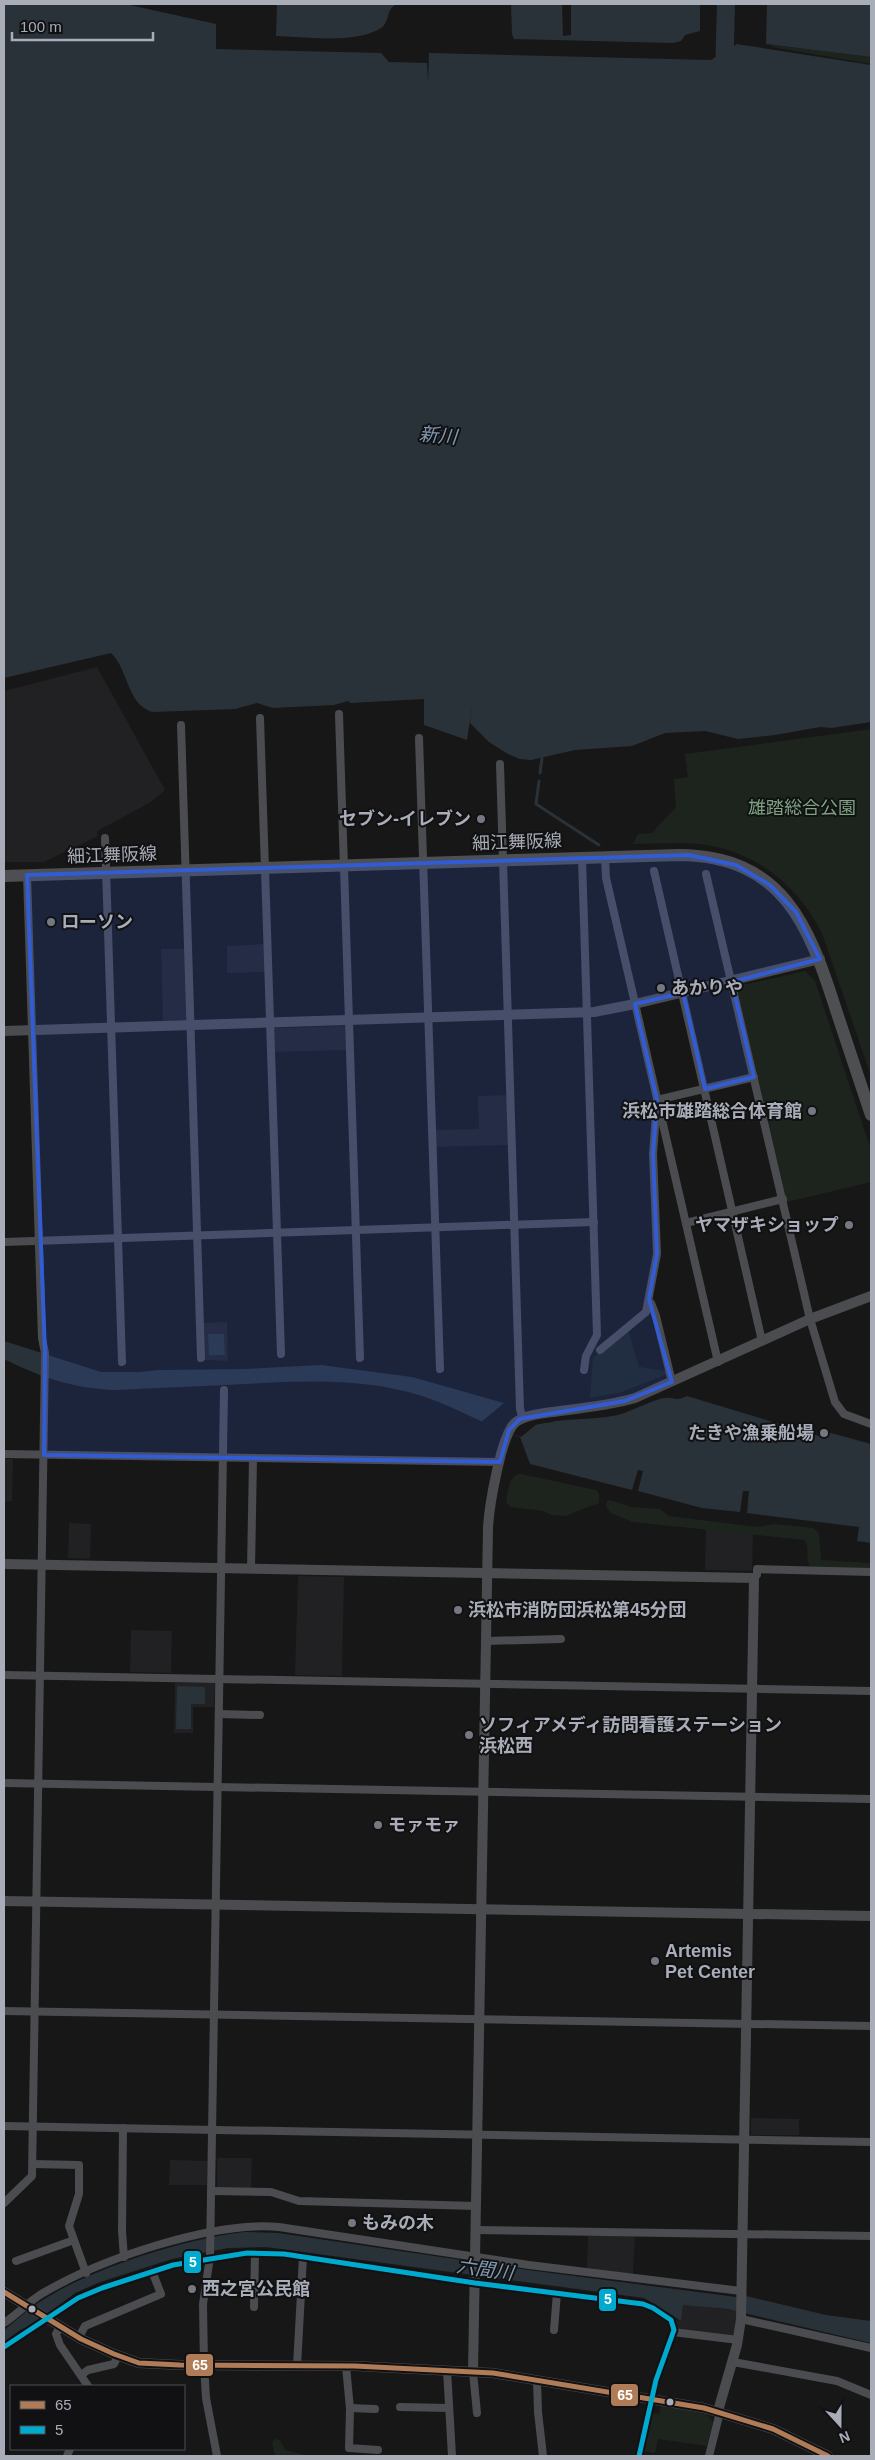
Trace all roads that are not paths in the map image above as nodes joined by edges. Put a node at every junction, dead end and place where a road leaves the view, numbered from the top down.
1 (339, 714) dead end
2 (260, 718) dead end
3 (181, 725) dead end
4 (419, 738) dead end
5 (500, 764) dead end
6 (105, 838) dead end
7 (605, 857) junction
8 (582, 858) junction
9 (503, 860) junction
10 (423, 863) junction
11 (344, 865) junction
12 (265, 868) junction
13 (186, 870) junction
14 (654, 871) dead end
15 (106, 873) junction
16 (706, 874) dead end
17 (28, 875) junction
18 (4, 876) edge
19 (820, 959) junction
20 (732, 982) junction
21 (683, 993) junction
22 (635, 1004) junction
23 (587, 1012) junction
24 (508, 1015) junction
25 (428, 1017) junction
26 (349, 1020) junction
27 (270, 1023) junction
28 (191, 1025) junction
29 (112, 1028) junction
30 (32, 1030) junction
31 (4, 1031) edge
32 (754, 1077) junction
33 (705, 1089) junction
34 (657, 1100) junction
35 (871, 1115) edge
36 (783, 1200) junction
37 (733, 1212) junction
38 (594, 1222) junction
39 (686, 1223) junction
40 (515, 1225) junction
41 (435, 1228) junction
42 (356, 1230) junction
43 (277, 1233) junction
44 (198, 1236) junction
45 (118, 1238) junction
46 (39, 1241) junction
47 (4, 1242) edge
48 (871, 1296) edge
49 (648, 1303) junction
50 (810, 1319) junction
51 (762, 1341) junction
52 (600, 1350) dead end
53 (281, 1354) dead end
54 (202, 1358) dead end
55 (360, 1358) dead end
56 (122, 1362) dead end
57 (718, 1362) junction
58 (440, 1369) dead end
59 (584, 1370) dead end
60 (672, 1382) junction
61 (224, 1390) dead end
62 (521, 1414) junction
63 (871, 1424) edge
64 (4, 1454) edge
65 (44, 1455) junction
66 (223, 1458) junction
67 (253, 1458) junction
68 (500, 1462) junction
69 (4, 1564) edge
70 (42, 1565) junction
71 (222, 1568) junction
72 (251, 1569) junction
73 (871, 1572) edge
74 (487, 1573) junction
75 (754, 1578) junction
76 (561, 1639) dead end
77 (486, 1641) junction
78 (4, 1675) edge
79 (41, 1676) junction
80 (220, 1678) junction
81 (485, 1683) junction
82 (752, 1688) junction
83 (871, 1691) edge
84 (219, 1714) junction
85 (260, 1715) dead end
86 (4, 1783) edge
87 (39, 1784) junction
88 (218, 1787) junction
89 (483, 1792) junction
90 (750, 1796) junction
91 (871, 1799) edge
92 (4, 1901) edge
93 (37, 1901) junction
94 (216, 1904) junction
95 (480, 1909) junction
96 (748, 1914) junction
97 (871, 1916) edge
98 (4, 2011) edge
99 (35, 2012) junction
100 (214, 2015) junction
101 (479, 2019) junction
102 (746, 2024) junction
103 (871, 2026) edge
104 (4, 2126) edge
105 (33, 2127) junction
106 (123, 2128) junction
107 (212, 2130) junction
108 (477, 2135) junction
109 (744, 2139) junction
110 (871, 2142) edge
111 (33, 2164) junction
112 (212, 2191) junction
113 (4, 2203) edge
114 (476, 2206) junction
115 (475, 2230) junction
116 (211, 2233) junction
117 (742, 2234) junction
118 (871, 2236) edge
119 (74, 2240) junction
120 (255, 2253) junction
121 (210, 2256) junction
122 (303, 2257) junction
123 (124, 2258) junction
124 (475, 2258) junction
125 (16, 2261) dead end
126 (152, 2271) junction
127 (86, 2273) junction
128 (475, 2281) junction
129 (4, 2292) edge
130 (741, 2292) junction
131 (557, 2293) junction
132 (28, 2306) junction
133 (254, 2307) dead end
134 (741, 2317) junction
135 (47, 2319) junction
136 (4, 2323) edge
137 (60, 2327) junction
138 (554, 2330) dead end
139 (673, 2332) junction
140 (79, 2338) junction
141 (738, 2340) junction
142 (4, 2347) edge
143 (871, 2348) edge
144 (118, 2356) junction
145 (732, 2362) junction
146 (204, 2365) junction
147 (297, 2366) junction
148 (346, 2366) junction
149 (447, 2370) junction
150 (473, 2372) junction
151 (81, 2375) junction
152 (537, 2380) junction
153 (87, 2385) edge
154 (871, 2395) edge
155 (652, 2398) junction
156 (400, 2407) dead end
157 (350, 2408) junction
158 (449, 2408) junction
159 (375, 2409) dead end
160 (719, 2412) junction
161 (477, 2413) dead end
162 (378, 2450) dead end
163 (217, 2456) edge
164 (452, 2456) edge
165 (543, 2456) edge
166 (639, 2456) edge
167 (708, 2456) edge
168 (828, 2456) edge

1 - 11 street
2 - 12 street
3 - 13 street
4 - 10 street
5 - 9 street
6 - 15 street
7 - 8 main road, 細江舞阪線
7 - 19 main road, 細江舞阪線
7 - 22 street
8 - 9 main road, 細江舞阪線
8 - 23 street
9 - 10 main road, 細江舞阪線
9 - 24 street
10 - 11 main road, 細江舞阪線
10 - 25 street
11 - 12 main road, 細江舞阪線
11 - 26 street
12 - 13 main road, 細江舞阪線
12 - 27 street
13 - 15 main road, 細江舞阪線
13 - 28 street
14 - 21 street
15 - 17 main road, 細江舞阪線
15 - 29 street
16 - 20 street
17 - 18 main road, 細江舞阪線
17 - 30 street
19 - 20 street
19 - 35 main road, 細江舞阪線
20 - 21 street
20 - 32 street
21 - 22 street
21 - 33 street
22 - 23 street
22 - 34 street
23 - 24 street
23 - 38 street
24 - 25 street
24 - 40 street
25 - 26 street
25 - 41 street
26 - 27 street
26 - 42 street
27 - 28 street
27 - 43 street
28 - 29 street
28 - 44 street
29 - 30 street
29 - 45 street
30 - 31 street
30 - 46 street
32 - 33 street
32 - 36 street
33 - 34 street
33 - 37 street
34 - 39 street
34 - 49 street
36 - 37 street
36 - 50 street
37 - 39 street
37 - 51 street
38 - 40 street
38 - 59 street
39 - 57 street
40 - 41 street
40 - 62 street
41 - 42 street
41 - 58 street
42 - 43 street
42 - 55 street
43 - 44 street
43 - 53 street
44 - 45 street
44 - 54 street
45 - 46 street
45 - 56 street
46 - 47 street
46 - 65 street
48 - 50 street
49 - 52 street
49 - 60 street
50 - 51 street
50 - 63 street
51 - 57 street
57 - 60 street
60 - 62 street
61 - 66 street
62 - 68 street
64 - 65 street
65 - 66 street
65 - 70 street
66 - 67 street
66 - 71 street
67 - 68 street
67 - 72 street
68 - 74 street
69 - 70 street
70 - 71 street
70 - 79 street
71 - 72 street
71 - 80 street
72 - 74 street
73 - 75 street
74 - 75 street
74 - 77 street
75 - 82 street
76 - 77 street
77 - 81 street
78 - 79 street
79 - 80 street
79 - 87 street
80 - 81 street
80 - 84 street
81 - 82 street
81 - 89 street
82 - 83 street
82 - 90 street
84 - 85 street
84 - 88 street
86 - 87 street
87 - 88 street
87 - 93 street
88 - 89 street
88 - 94 street
89 - 90 street
89 - 95 street
90 - 91 street
90 - 96 street
92 - 93 street
93 - 94 street
93 - 99 street
94 - 95 street
94 - 100 street
95 - 96 street
95 - 101 street
96 - 97 street
96 - 102 street
98 - 99 street
99 - 100 street
99 - 105 street
100 - 101 street
100 - 107 street
101 - 102 street
101 - 108 street
102 - 103 street
102 - 109 street
104 - 105 street
105 - 106 street
105 - 111 street
106 - 107 street
106 - 123 street
107 - 108 street
107 - 112 street
108 - 109 street
108 - 114 street
109 - 110 street
109 - 117 street
111 - 113 street
111 - 119 street
112 - 114 street
112 - 116 street
114 - 115 street
115 - 117 street
115 - 124 street
116 - 121 street
116 - 123 street
116 - 124 street
117 - 118 street
117 - 130 street
119 - 125 street
119 - 127 street
120 - 121 street
120 - 122 street
120 - 133 street
121 - 126 street
121 - 146 street
122 - 128 street
122 - 147 street
123 - 127 street
124 - 128 street
124 - 130 street
126 - 135 street
126 - 140 street
127 - 132 street
128 - 131 street
128 - 150 street
129 - 132 street
130 - 134 street
131 - 138 street
131 - 139 street
132 - 135 street
132 - 136 street
134 - 141 street
134 - 143 street
135 - 137 street
135 - 142 street
137 - 140 street
137 - 151 street
139 - 141 street
139 - 155 street
140 - 144 street
141 - 145 street
144 - 146 street
144 - 151 street
145 - 154 street
145 - 160 street
146 - 147 street
146 - 163 street
147 - 148 street
148 - 149 street
148 - 157 street
149 - 150 street
149 - 158 street
150 - 152 street
150 - 161 street
151 - 153 street
152 - 155 street
152 - 165 street
155 - 160 street
155 - 166 street
156 - 158 street
157 - 159 street
157 - 162 street
158 - 164 street
160 - 167 street
160 - 168 street

